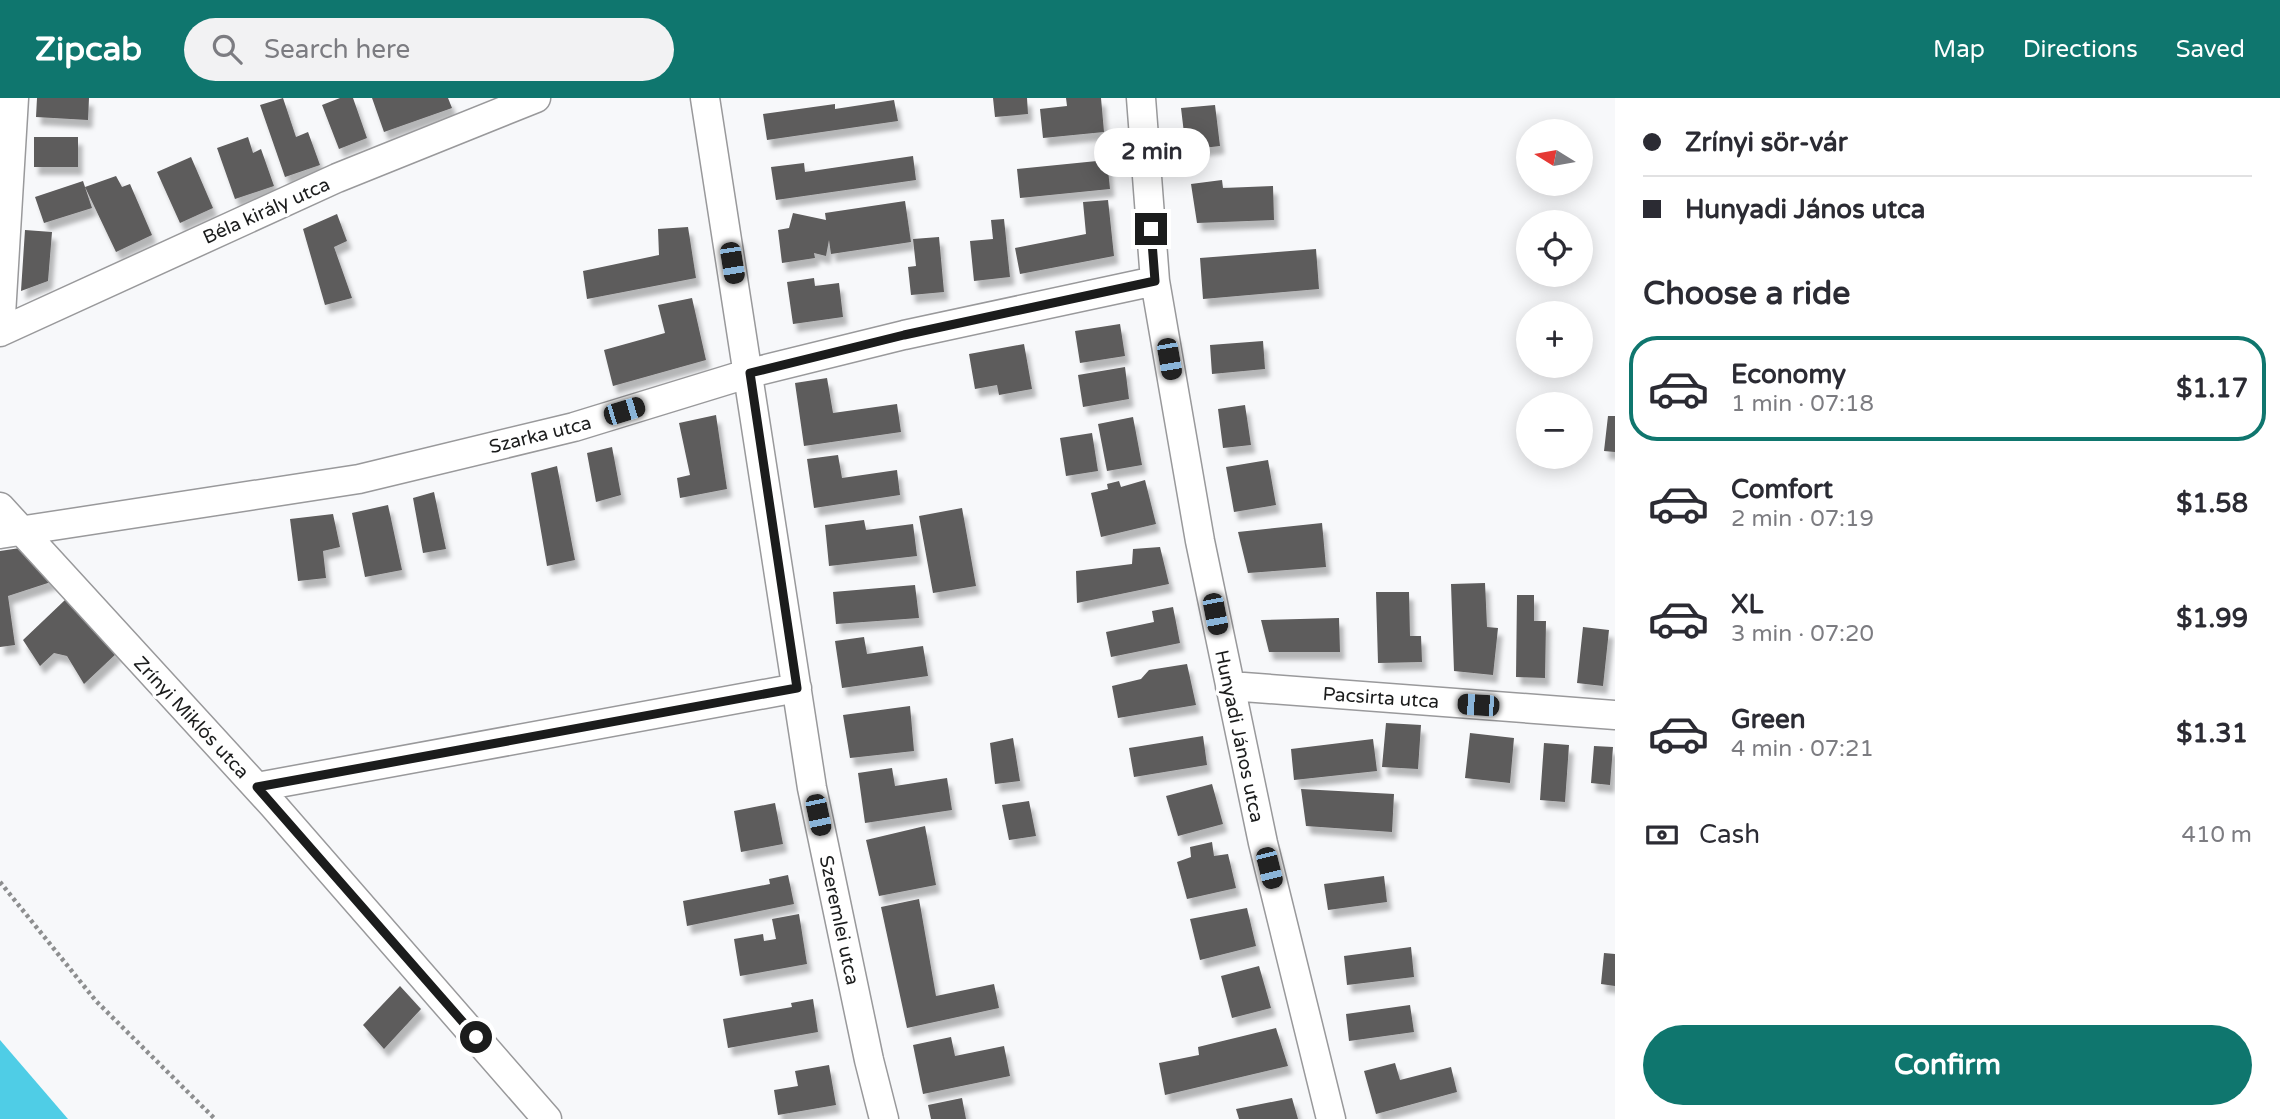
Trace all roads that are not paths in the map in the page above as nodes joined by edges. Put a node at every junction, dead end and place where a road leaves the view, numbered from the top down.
1 (14, 98) edge
2 (536, 98) edge
3 (705, 98) edge
4 (1141, 98) edge
5 (1155, 281) junction
6 (0, 332) edge
7 (750, 373) junction
8 (0, 507) edge
9 (11, 532) edge
10 (1230, 686) junction
11 (797, 688) junction
12 (1615, 715) edge
13 (257, 787) junction
14 (547, 1119) edge
15 (884, 1119) edge
16 (1331, 1119) edge

1 - 6 street
2 - 6 street, Béla király utca
3 - 7 street, Szeremlei utca
4 - 5 street, Hunyadi János utca
5 - 7 street, Szarka utca
5 - 10 street, Hunyadi János utca
7 - 9 street, Szarka utca
7 - 11 street, Szeremlei utca
8 - 9 street, Zrínyi Miklós utca
9 - 13 street, Zrínyi Miklós utca
10 - 12 street, Pacsirta utca
10 - 16 street, Hunyadi János utca
11 - 13 street
11 - 15 street, Szeremlei utca
13 - 14 street, Zrínyi Miklós utca

